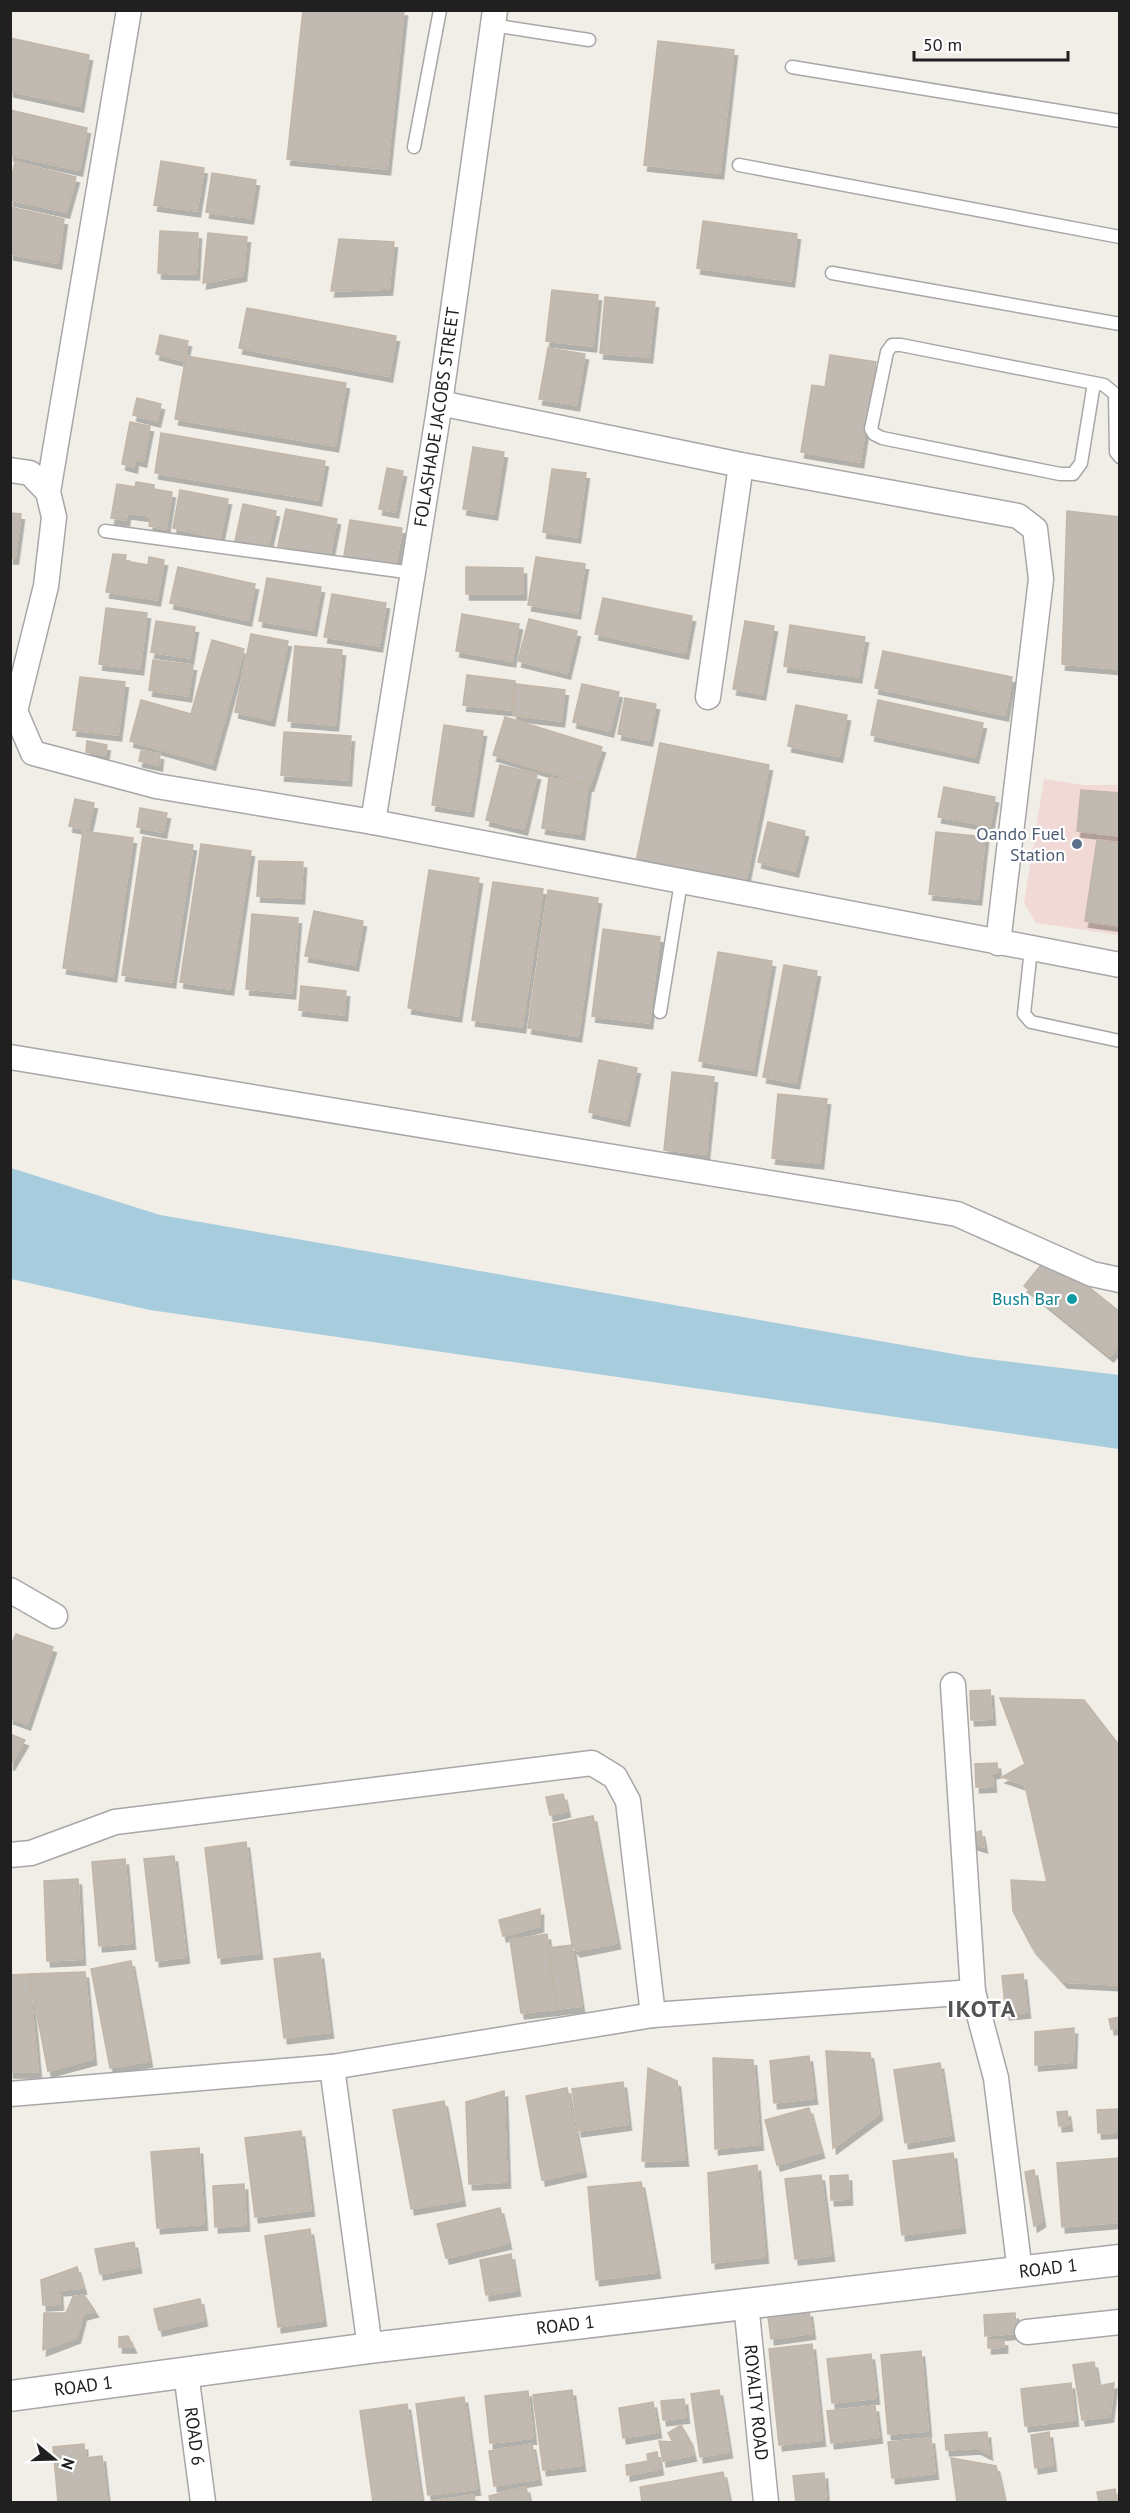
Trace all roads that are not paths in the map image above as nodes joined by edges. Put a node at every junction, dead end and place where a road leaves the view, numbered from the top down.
1 (129, 10) edge
2 (440, 10) edge
3 (494, 18) edge
4 (589, 40) dead end
5 (792, 67) dead end
6 (1119, 122) edge
7 (414, 147) dead end
8 (739, 165) dead end
9 (1119, 237) edge
10 (832, 273) dead end
11 (1119, 324) edge
12 (1094, 383) junction
13 (440, 403) junction
14 (1119, 457) edge
15 (741, 465) junction
16 (10, 470) edge
17 (48, 492) junction
18 (105, 531) dead end
19 (412, 573) junction
20 (708, 697) dead end
21 (22, 751) edge
22 (373, 822) junction
23 (681, 882) junction
24 (998, 943) junction
25 (1031, 949) junction
26 (1119, 965) edge
27 (660, 1012) dead end
28 (1119, 1041) edge
29 (10, 1057) edge
30 (1119, 1280) edge
31 (10, 1590) edge
32 (55, 1616) dead end
33 (953, 1685) dead end
34 (10, 1855) edge
35 (973, 1992) junction
36 (653, 2015) junction
37 (333, 2067) junction
38 (10, 2094) edge
39 (1119, 2260) edge
40 (1020, 2272) junction
41 (746, 2302) junction
42 (1119, 2322) edge
43 (1027, 2332) dead end
44 (370, 2348) junction
45 (186, 2373) junction
46 (10, 2396) edge
47 (203, 2502) edge
48 (766, 2502) edge

1 - 17 street
2 - 7 lane
3 - 4 lane
3 - 13 street, FOLASHADE JACOBS STREET
5 - 6 lane
8 - 9 lane
10 - 11 lane
12 - 12 lane
12 - 14 lane
13 - 15 street
13 - 19 street, FOLASHADE JACOBS STREET
15 - 20 street
15 - 24 street
16 - 17 street
17 - 21 street
18 - 19 lane
19 - 22 street, FOLASHADE JACOBS STREET
21 - 22 street
22 - 23 street
23 - 24 street
23 - 27 lane
24 - 25 street
25 - 26 street
25 - 28 lane
29 - 30 street
31 - 32 street
33 - 35 street
34 - 36 street
35 - 36 street
35 - 40 street
36 - 37 street
37 - 38 street
37 - 44 street
39 - 40 street, ROAD 1
40 - 41 street, ROAD 1
41 - 44 street, ROAD 1
41 - 48 street, ROYALTY ROAD
42 - 43 street
44 - 45 street, ROAD 1
45 - 46 street, ROAD 1
45 - 47 street, ROAD 6

